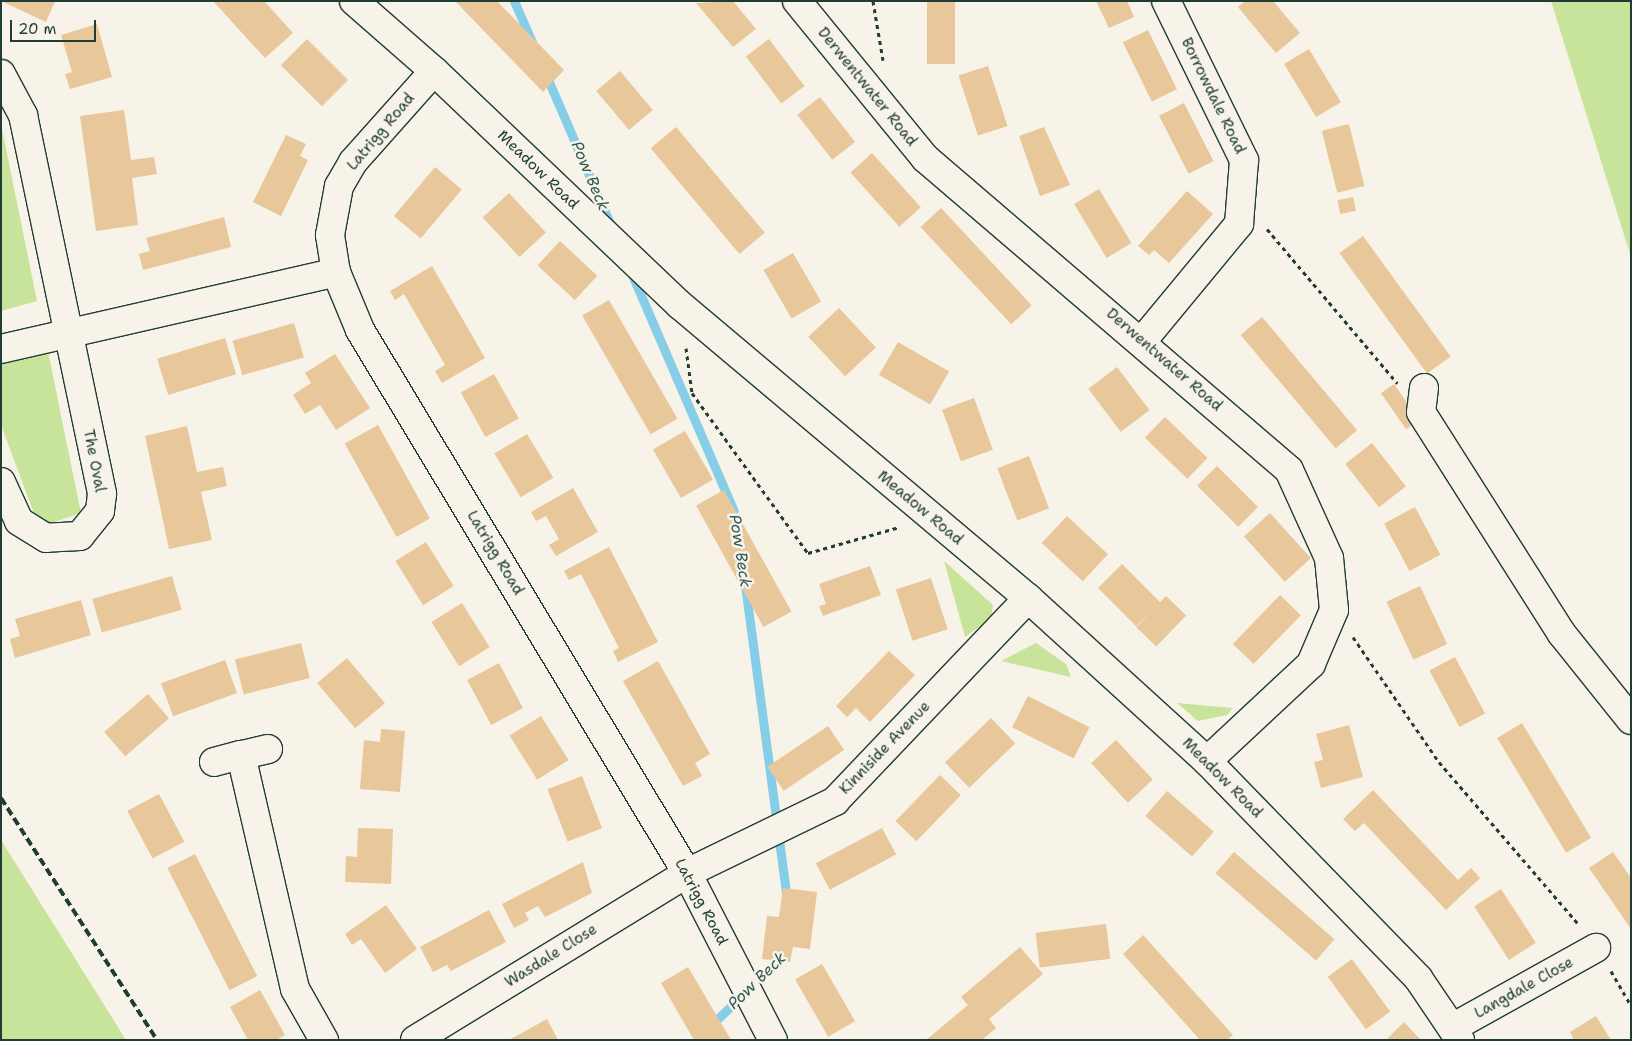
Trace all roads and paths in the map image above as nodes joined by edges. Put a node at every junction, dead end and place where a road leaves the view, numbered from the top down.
1 (354, 1) edge
2 (797, 1) edge
3 (1166, 1) edge
4 (434, 71) junction
5 (1, 74) edge
6 (1240, 219) junction
7 (336, 272) junction
8 (680, 305) junction
9 (68, 330) junction
10 (1143, 340) junction
11 (1, 349) edge
12 (1423, 400) joint
13 (1, 482) edge
14 (931, 518) junction
15 (1028, 598) junction
16 (1334, 610) junction
17 (1631, 720) edge
18 (268, 749) dead end
19 (242, 756) junction
20 (1207, 761) junction
21 (214, 762) dead end
22 (687, 873) junction
23 (1596, 948) junction
24 (1631, 1005) edge
25 (1456, 1034) edge
26 (324, 1040) edge
27 (415, 1040) edge
28 (773, 1040) edge

1 - 4 street, Meadow Road
2 - 10 street, Derwentwater Road
3 - 6 street, Borrowdale Road
4 - 7 street, Latrigg Road
4 - 8 street, Meadow Road
5 - 9 street, The Oval
6 - 10 street
6 - 12 path
7 - 9 street
7 - 22 street, Latrigg Road
8 - 14 street, Meadow Road
8 - 14 path
9 - 11 street
9 - 13 street, The Oval
10 - 16 street, Derwentwater Road
12 - 17 street
14 - 15 street, Meadow Road
15 - 20 street, Meadow Road
15 - 22 street, Kinniside Avenue
16 - 20 street, Derwentwater Road
16 - 23 path
18 - 19 street
19 - 21 street
19 - 26 street
20 - 25 street, Meadow Road
22 - 27 street, Wasdale Close
22 - 28 street, Latrigg Road
23 - 24 path
23 - 25 street, Langdale Close

